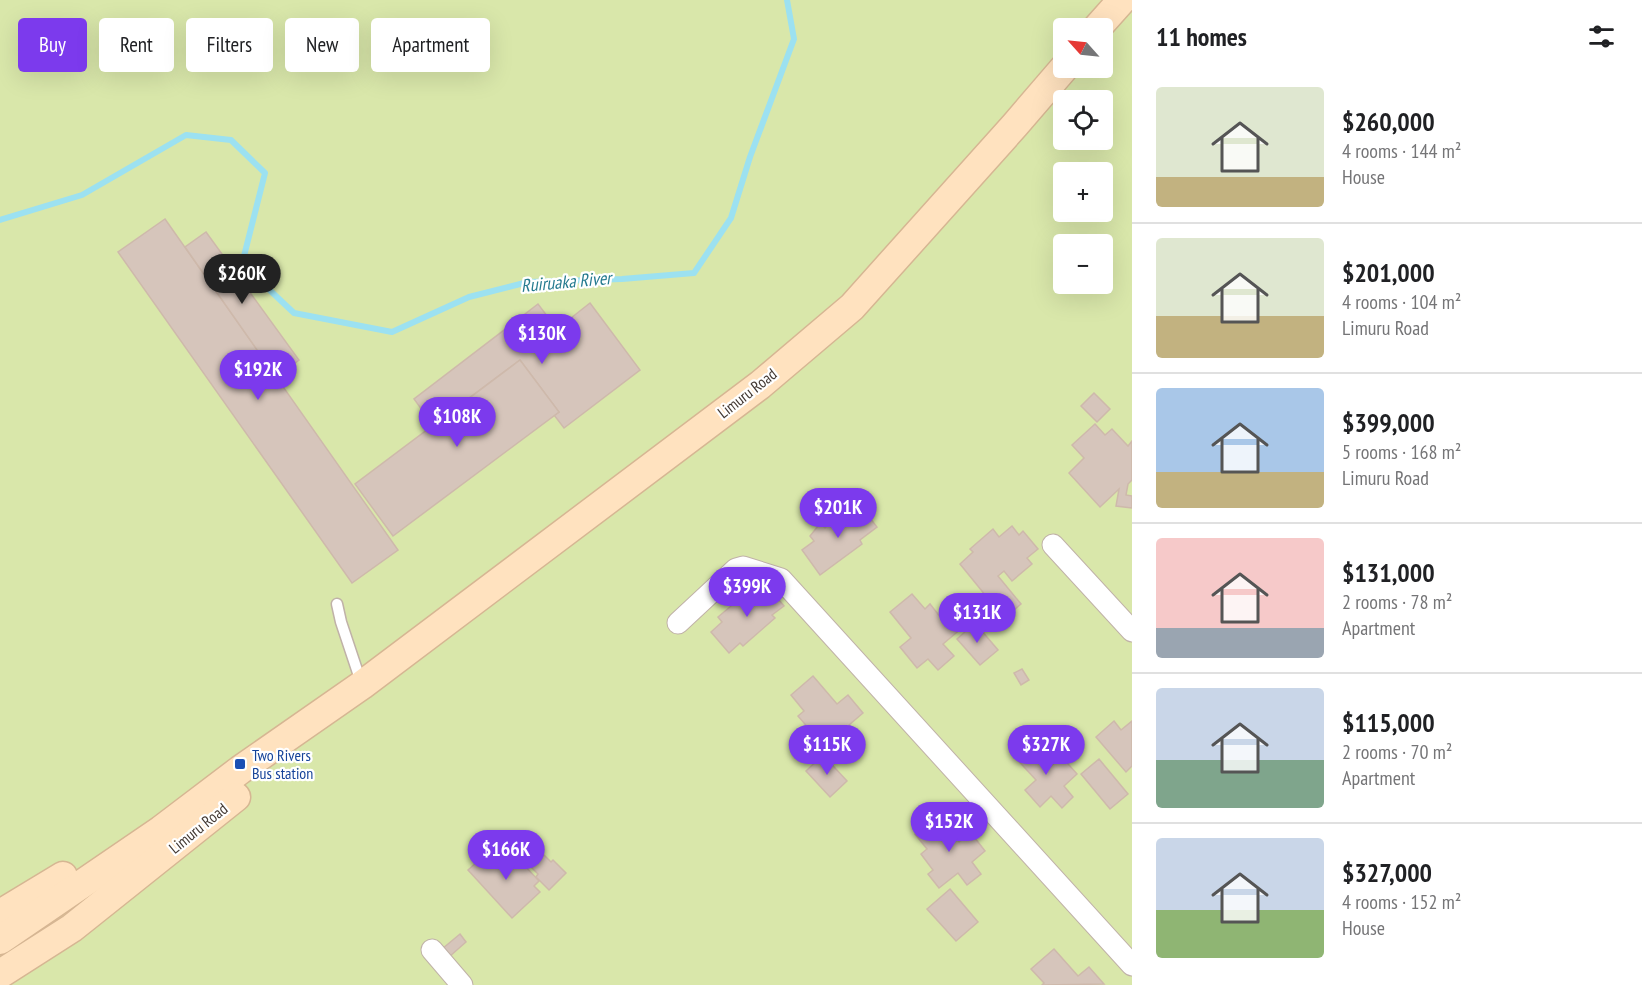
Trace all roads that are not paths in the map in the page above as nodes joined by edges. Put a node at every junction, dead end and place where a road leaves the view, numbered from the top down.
1 (1122, 0) edge
2 (1106, 18) edge
3 (1056, 78) edge
4 (1053, 544) dead end
5 (337, 604) dead end
6 (678, 623) dead end
7 (1132, 631) edge
8 (384, 668) junction
9 (362, 685) junction
10 (240, 770) junction
11 (1, 913) edge
12 (0, 940) edge
13 (432, 950) dead end
14 (1132, 966) edge
15 (0, 974) edge
16 (462, 985) edge

1 - 2 main road
3 - 8 main road, Limuru Road
4 - 7 street
5 - 9 lane
6 - 14 street
8 - 9 main road, Limuru Road
8 - 15 main road, Limuru Road
9 - 10 main road, Limuru Road
10 - 11 main road, Limuru Road
10 - 12 main road, Limuru Road
13 - 16 street

